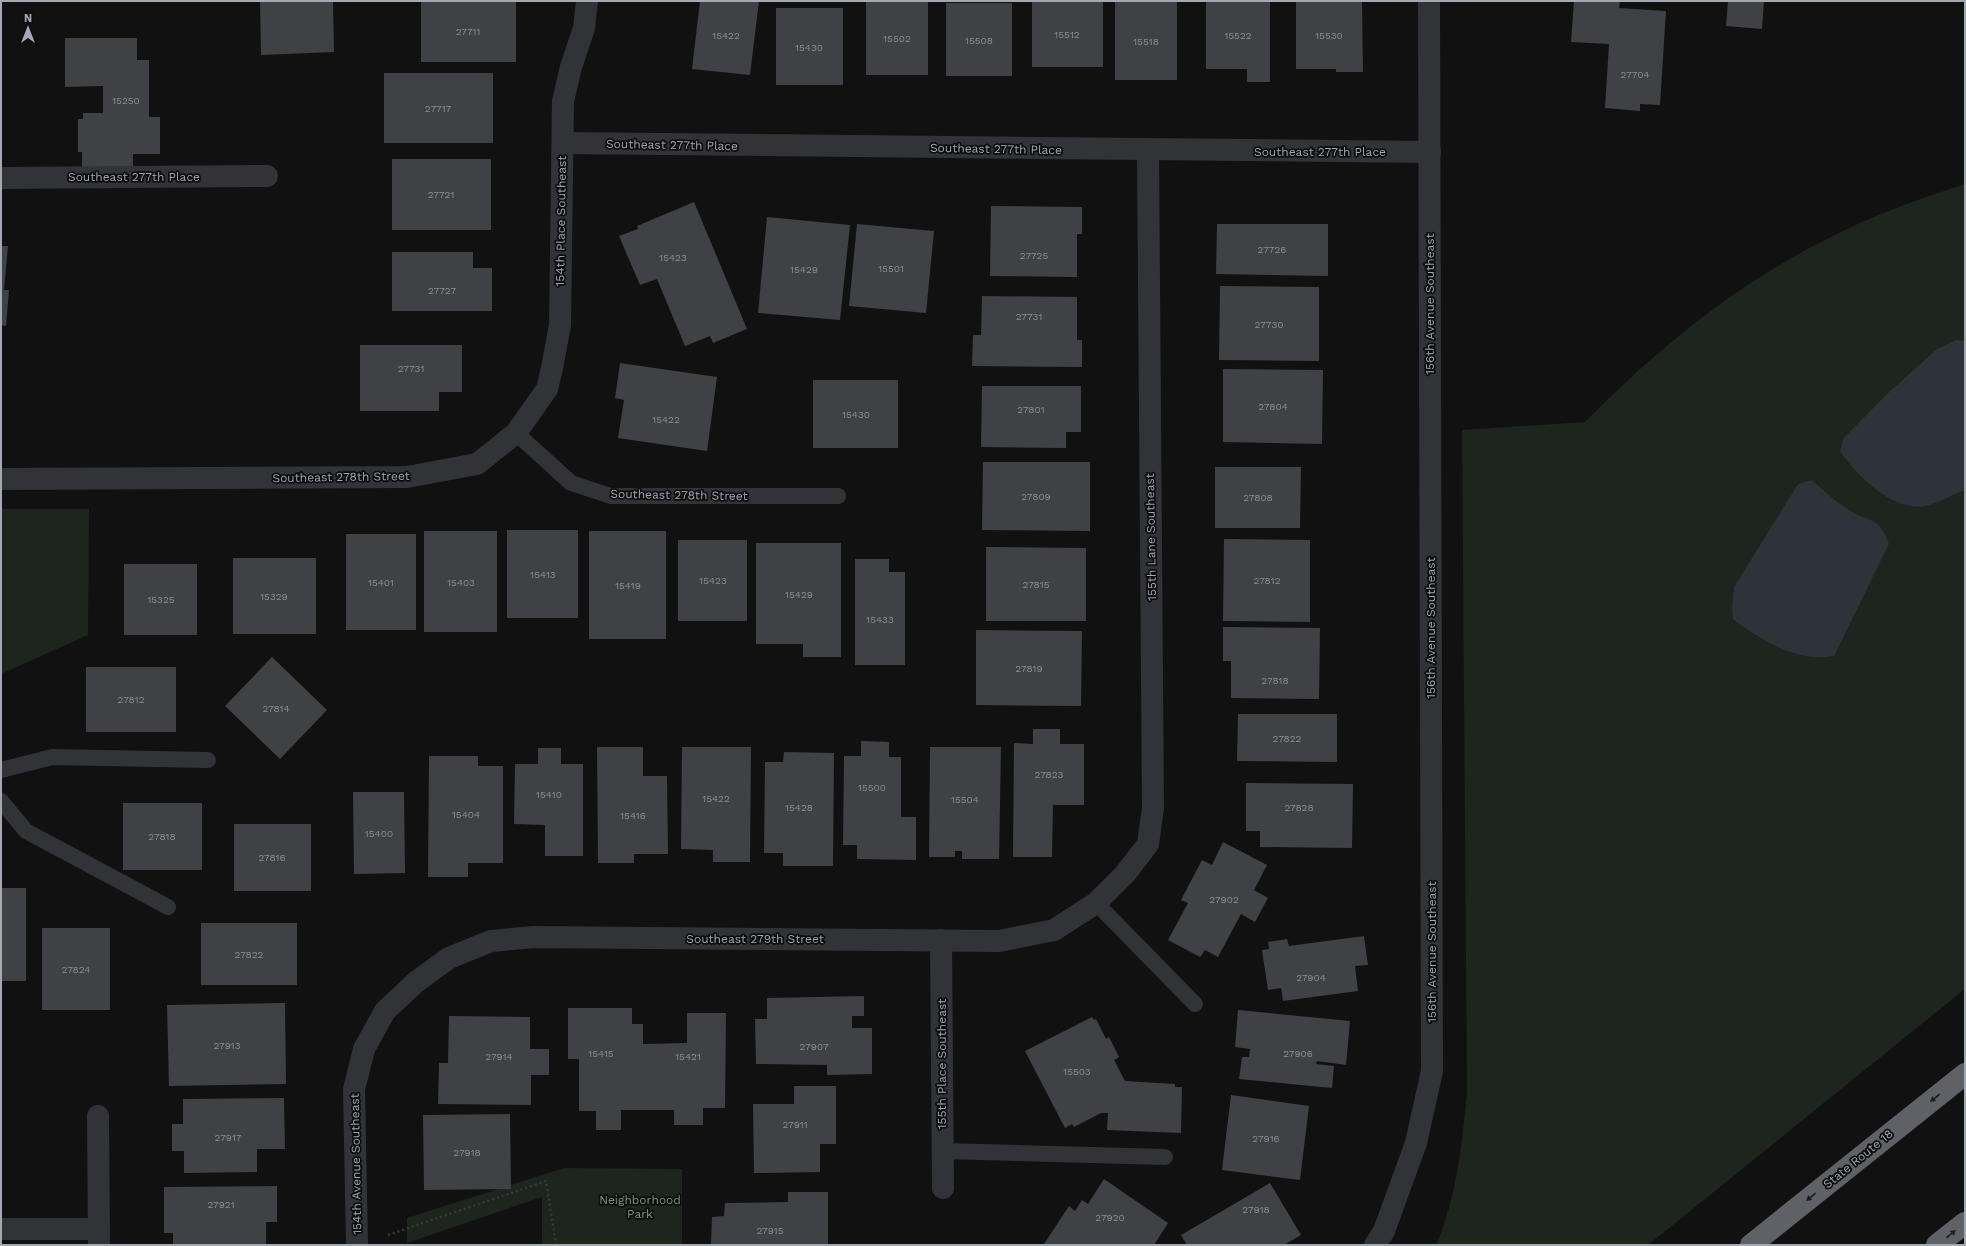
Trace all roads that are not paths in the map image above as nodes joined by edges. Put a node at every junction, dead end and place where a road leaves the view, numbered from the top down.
1 (587, 1) edge
2 (1429, 1) edge
3 (563, 143) junction
4 (1148, 151) junction
5 (1430, 152) junction
6 (267, 176) dead end
7 (1, 178) edge
8 (516, 433) junction
9 (1, 480) edge
10 (838, 496) dead end
11 (208, 760) dead end
12 (1, 770) edge
13 (1, 801) edge
14 (1096, 903) junction
15 (168, 908) dead end
16 (942, 940) junction
17 (416, 982) joint
18 (1195, 1004) dead end
19 (1965, 1074) edge
20 (98, 1116) dead end
21 (943, 1152) junction
22 (1165, 1157) dead end
23 (943, 1188) dead end
24 (1965, 1223) edge
25 (1, 1229) edge
26 (99, 1237) edge
27 (357, 1245) edge
28 (1375, 1245) edge
29 (1751, 1245) edge
30 (1937, 1245) edge

1 - 3 street, 154th Place Southeast
2 - 5 street, 156th Avenue Southeast
3 - 4 street, Southeast 277th Place
3 - 8 street, 154th Place Southeast
4 - 5 street, Southeast 277th Place
4 - 14 street, 155th Lane Southeast
5 - 28 street, 156th Avenue Southeast
6 - 7 street, Southeast 277th Place
8 - 9 street, Southeast 278th Street
8 - 10 lane, Southeast 278th Street
11 - 12 lane
13 - 15 lane
14 - 16 street, Southeast 279th Street
14 - 18 lane
16 - 17 street, Southeast 279th Street
16 - 21 street, 155th Place Southeast
17 - 27 street, 154th Avenue Southeast
19 -> 29 highway, State Route 18
20 - 26 street
21 - 22 lane
21 - 23 street, 155th Place Southeast
30 -> 24 highway
25 - 26 street

